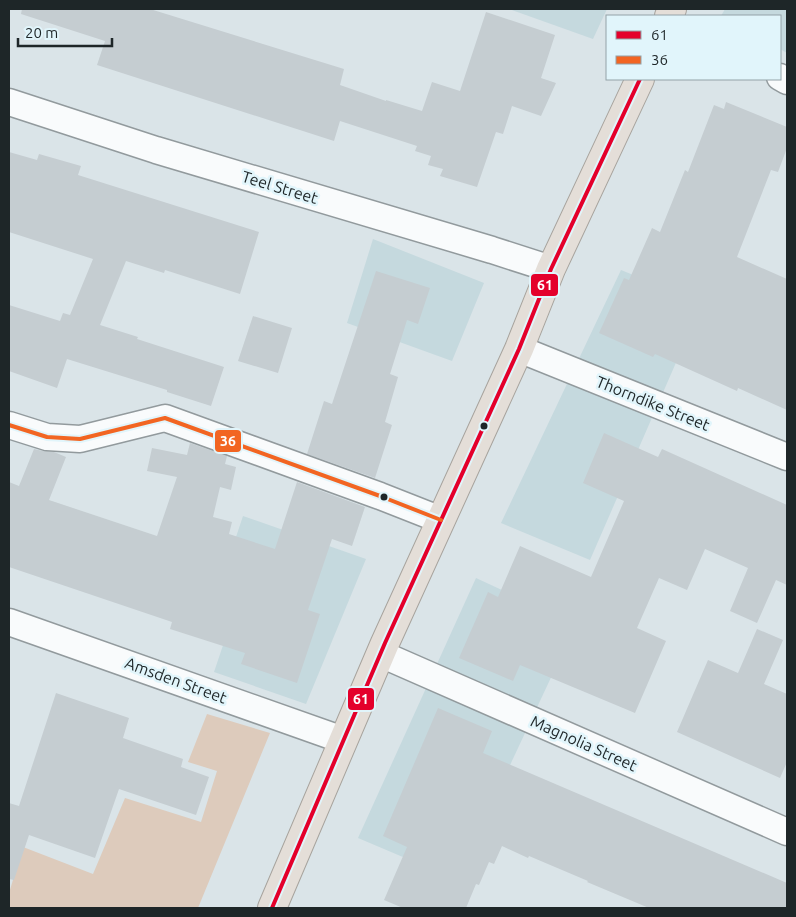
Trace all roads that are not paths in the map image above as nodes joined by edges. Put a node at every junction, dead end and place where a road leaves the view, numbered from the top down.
1 (640, 80) edge
2 (9, 102) edge
3 (551, 269) junction
4 (519, 349) junction
5 (9, 425) edge
6 (787, 457) edge
7 (441, 520) junction
8 (9, 622) edge
9 (381, 654) junction
10 (343, 740) junction
11 (787, 832) edge
12 (272, 908) edge

1 - 3 highway
2 - 3 street, Teel Street
3 - 4 highway
4 - 6 street, Thorndike Street
4 - 7 highway
5 - 7 street
7 - 9 highway
8 - 10 street, Amsden Street
9 - 10 highway
9 - 11 street, Magnolia Street
10 - 12 highway

